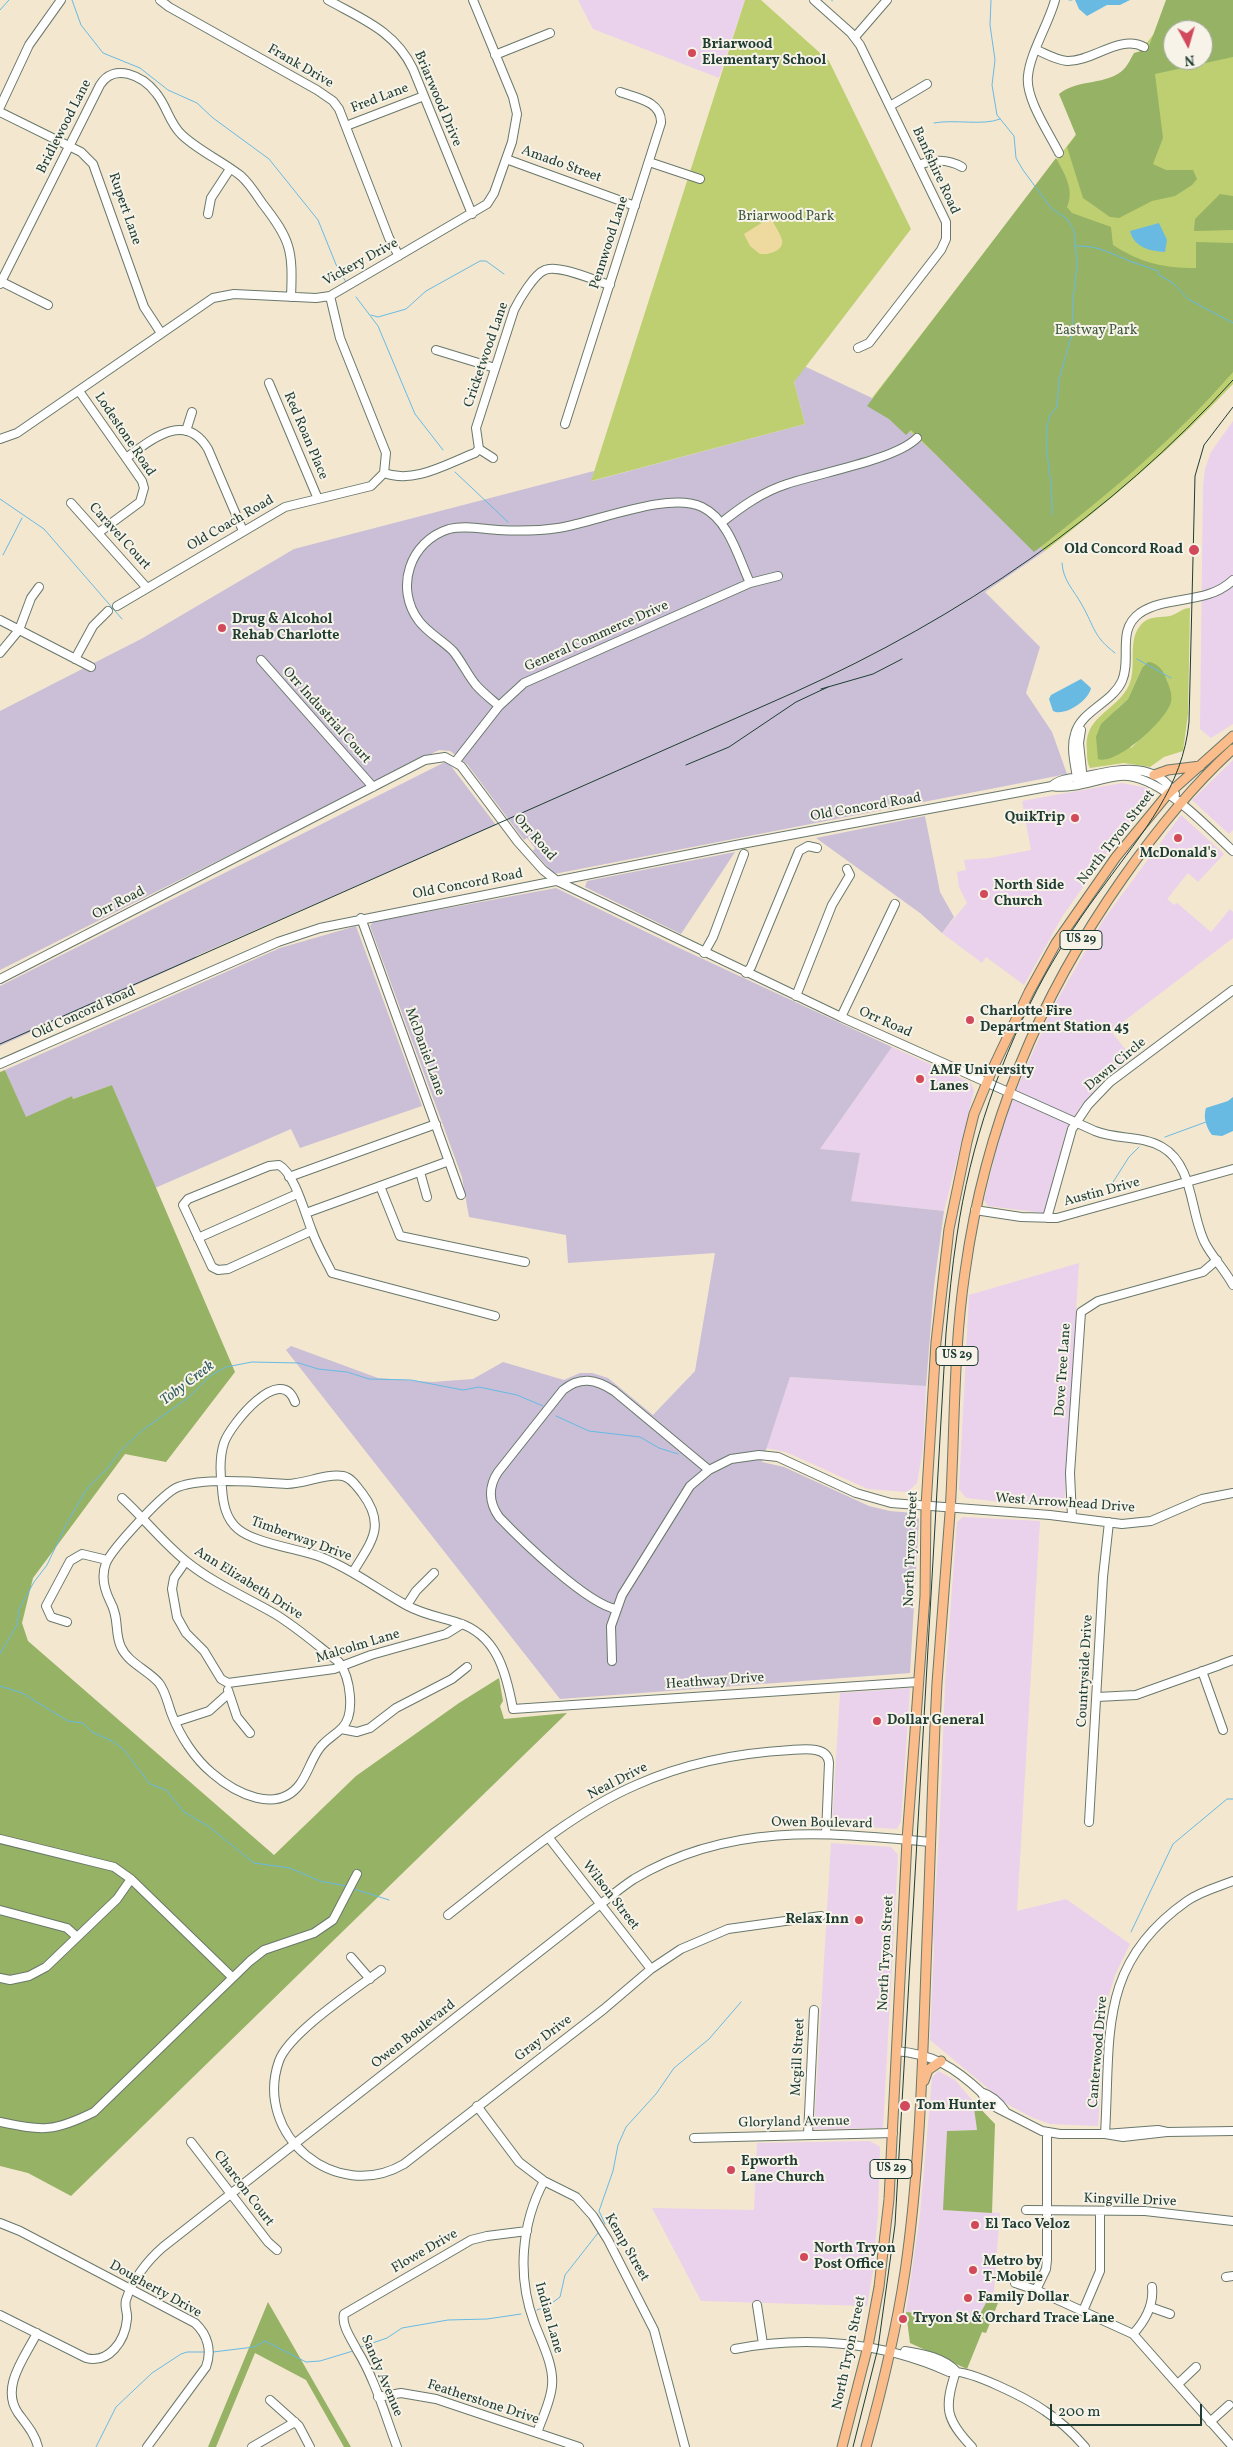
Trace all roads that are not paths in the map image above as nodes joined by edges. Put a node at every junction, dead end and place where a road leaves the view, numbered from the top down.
1 (61, 0) edge
2 (160, 0) edge
3 (328, 0) edge
4 (473, 0) edge
5 (814, 0) edge
6 (887, 0) edge
7 (1055, 0) edge
8 (550, 33) dead end
9 (855, 38) junction
10 (1144, 47) dead end
11 (1037, 50) junction
12 (495, 54) junction
13 (927, 84) dead end
14 (620, 92) dead end
15 (424, 96) junction
16 (890, 106) junction
17 (0, 107) edge
18 (0, 112) edge
19 (346, 126) junction
20 (69, 146) junction
21 (1059, 153) dead end
22 (506, 158) junction
23 (649, 162) junction
24 (919, 165) junction
25 (962, 167) dead end
26 (230, 169) junction
27 (700, 179) dead end
28 (635, 206) junction
29 (208, 214) dead end
30 (472, 214) junction
31 (399, 256) junction
32 (0, 282) edge
33 (610, 285) junction
34 (330, 296) junction
35 (291, 297) junction
36 (48, 305) dead end
37 (161, 333) junction
38 (858, 348) dead end
39 (436, 350) dead end
40 (496, 368) junction
41 (268, 383) dead end
42 (78, 390) junction
43 (192, 412) dead end
44 (565, 424) dead end
45 (186, 431) junction
46 (917, 438) dead end
47 (0, 439) edge
48 (479, 449) junction
49 (126, 458) junction
50 (493, 458) dead end
51 (384, 472) junction
52 (318, 499) junction
53 (71, 503) dead end
54 (721, 523) junction
55 (243, 531) junction
56 (98, 533) junction
57 (778, 576) dead end
58 (1233, 580) edge
59 (750, 583) junction
60 (39, 586) dead end
61 (147, 588) junction
62 (117, 606) dead end
63 (108, 611) dead end
64 (0, 620) edge
65 (19, 630) junction
66 (0, 653) edge
67 (75, 659) junction
68 (261, 660) dead end
69 (91, 668) dead end
70 (499, 706) junction
71 (1233, 736) edge
72 (1233, 749) edge
73 (456, 762) junction
74 (1202, 766) junction
75 (1154, 775) junction
76 (1080, 780) junction
77 (373, 787) junction
78 (1170, 793) junction
79 (1179, 802) junction
80 (816, 848) dead end
81 (1233, 851) edge
82 (744, 854) dead end
83 (847, 869) dead end
84 (557, 880) junction
85 (896, 904) dead end
86 (361, 918) junction
87 (704, 952) junction
88 (746, 972) junction
89 (0, 979) edge
90 (1233, 990) edge
91 (796, 996) junction
92 (841, 1017) junction
93 (0, 1064) edge
94 (988, 1082) junction
95 (1008, 1091) junction
96 (1076, 1122) junction
97 (436, 1124) junction
98 (449, 1161) junction
99 (1233, 1170) edge
100 (420, 1172) junction
101 (290, 1177) junction
102 (1186, 1182) junction
103 (380, 1186) junction
104 (297, 1194) junction
105 (461, 1195) dead end
106 (427, 1197) dead end
107 (975, 1210) junction
108 (306, 1213) junction
109 (1047, 1218) junction
110 (312, 1231) junction
111 (198, 1238) junction
112 (1216, 1260) junction
113 (525, 1262) dead end
114 (1233, 1285) edge
115 (495, 1316) dead end
116 (295, 1402) dead end
117 (709, 1470) junction
118 (221, 1482) junction
119 (1233, 1493) edge
120 (122, 1498) dead end
121 (926, 1506) junction
122 (950, 1508) junction
123 (1072, 1517) junction
124 (143, 1518) junction
125 (1109, 1522) junction
126 (108, 1560) junction
127 (186, 1561) junction
128 (353, 1572) junction
129 (434, 1573) dead end
130 (407, 1606) junction
131 (616, 1609) junction
132 (67, 1622) dead end
133 (462, 1624) junction
134 (1233, 1660) edge
135 (612, 1661) dead end
136 (342, 1666) junction
137 (467, 1667) dead end
138 (1202, 1671) junction
139 (918, 1682) junction
140 (228, 1683) junction
141 (228, 1694) junction
142 (1097, 1697) junction
143 (513, 1708) joint
144 (176, 1722) junction
145 (341, 1729) junction
146 (1223, 1730) dead end
147 (250, 1733) dead end
148 (1089, 1822) dead end
149 (826, 1834) junction
150 (549, 1838) junction
151 (0, 1839) edge
152 (907, 1840) junction
153 (931, 1842) junction
154 (357, 1874) dead end
155 (131, 1879) junction
156 (1233, 1882) edge
157 (601, 1904) junction
158 (0, 1910) edge
159 (448, 1915) dead end
160 (821, 1916) dead end
161 (77, 1937) junction
162 (351, 1957) dead end
163 (381, 1970) dead end
164 (651, 1970) junction
165 (232, 1977) junction
166 (0, 1978) edge
167 (370, 1979) junction
168 (814, 2010) dead end
169 (896, 2051) junction
170 (922, 2055) junction
171 (940, 2061) junction
172 (920, 2093) junction
173 (477, 2106) junction
174 (0, 2122) edge
175 (1233, 2131) edge
176 (1047, 2132) junction
177 (893, 2134) junction
178 (1105, 2134) junction
179 (808, 2135) junction
180 (694, 2138) dead end
181 (190, 2142) dead end
182 (295, 2143) junction
183 (544, 2181) junction
184 (230, 2194) junction
185 (1026, 2210) dead end
186 (1045, 2211) junction
187 (1100, 2211) junction
188 (1233, 2221) edge
189 (0, 2223) edge
190 (527, 2231) junction
191 (277, 2250) dead end
192 (1015, 2283) dead end
193 (1152, 2287) dead end
194 (131, 2290) junction
195 (1036, 2290) junction
196 (757, 2305) dead end
197 (1150, 2307) junction
198 (1083, 2312) junction
199 (1170, 2314) dead end
200 (0, 2315) edge
201 (344, 2315) joint
202 (37, 2333) junction
203 (1133, 2334) junction
204 (763, 2344) junction
205 (868, 2346) junction
206 (735, 2349) dead end
207 (891, 2351) junction
208 (1196, 2368) dead end
209 (956, 2370) junction
210 (1178, 2384) junction
211 (378, 2397) junction
212 (270, 2400) dead end
213 (1229, 2405) dead end
214 (296, 2422) junction
215 (1210, 2422) junction
216 (537, 2433) junction
217 (38, 2447) edge
218 (147, 2447) edge
219 (252, 2447) edge
220 (310, 2447) edge
221 (397, 2447) edge
222 (580, 2447) edge
223 (685, 2447) edge
224 (842, 2447) edge
225 (866, 2447) edge
226 (971, 2447) edge
227 (1085, 2447) edge
228 (1233, 2447) edge

1 - 17 street
2 - 19 street, Frank Drive
3 - 15 street, Briarwood Drive
4 - 12 street, Vickery Drive
5 - 9 street, Banfshire Road
6 - 9 street
7 - 11 street
8 - 12 street
9 - 16 street, Banfshire Road
10 - 11 street
11 - 21 street
12 - 22 street, Vickery Drive
13 - 16 street
14 - 23 street, Pennwood Lane
15 - 19 street, Fred Lane
15 - 30 street, Briarwood Drive
16 - 24 street, Banfshire Road
18 - 20 street, Rupert Lane
19 - 31 street, Frank Drive
20 - 26 street, Bridlewood Lane
20 - 32 street, Bridlewood Lane
20 - 37 street, Rupert Lane
22 - 28 street, Amado Street
22 - 30 street, Vickery Drive
23 - 27 street
23 - 28 street, Pennwood Lane
24 - 25 street
24 - 38 street, Banfshire Road
26 - 29 street
26 - 35 street, Bridlewood Lane
28 - 33 street, Pennwood Lane
30 - 31 street, Vickery Drive
31 - 34 street, Vickery Drive
32 - 36 street
33 - 40 street, Cricketwood Lane
33 - 44 street, Pennwood Lane
34 - 35 street, Vickery Drive
34 - 51 street
35 - 37 street, Vickery Drive
37 - 42 street, Vickery Drive
39 - 40 street
40 - 48 street, Cricketwood Lane
41 - 52 street, Red Roan Place
42 - 47 street, Vickery Drive
42 - 49 street, Lodestone Road
43 - 45 street
45 - 49 street
45 - 55 street
46 - 54 street
48 - 50 street
48 - 51 street
49 - 56 street, Lodestone Road
51 - 52 street, Old Coach Road
52 - 55 street, Old Coach Road
53 - 56 street, Caravel Court
54 - 59 street
54 - 70 street
55 - 61 street, Old Coach Road
56 - 61 street, Caravel Court
57 - 59 street, General Commerce Drive
58 - 76 street
59 - 70 street, General Commerce Drive
60 - 65 street
61 - 62 street, Old Coach Road
63 - 67 street
64 - 65 street
65 - 66 street
65 - 67 street
67 - 69 street
68 - 77 street, Orr Industrial Court
70 - 73 street, General Commerce Drive
71 - 74 main road, North Tryon Street / US 29
72 - 79 main road, North Tryon Street / US 29
73 - 77 street, Orr Road
73 - 84 street, Orr Road
74 - 75 main road
74 - 78 main road, North Tryon Street / US 29
75 - 76 street, Old Concord Road
75 - 78 street, Old Concord Road
76 - 78 street, Old Concord Road
76 - 84 street, Old Concord Road
77 - 89 street, Orr Road
78 - 79 street, Old Concord Road
78 - 94 main road, North Tryon Street / US 29
79 - 81 street, Old Concord Road
79 - 95 main road, North Tryon Street / US 29
80 - 88 street
82 - 87 street
83 - 91 street
84 - 86 street, Old Concord Road
84 - 87 street, Orr Road
85 - 92 street
86 - 93 street, Old Concord Road
86 - 97 street, McDaniel Lane
87 - 88 street, Orr Road
88 - 91 street, Orr Road
90 - 96 street, Dawn Circle
91 - 92 street, Orr Road
92 - 94 street, Orr Road
94 - 95 street, Orr Road
94 - 121 main road, North Tryon Street / US 29
95 - 96 street, Orr Road
95 - 107 main road, North Tryon Street / US 29
96 - 102 street, Orr Road
96 - 109 street, Dawn Circle
97 - 98 street, McDaniel Lane
97 - 101 street
98 - 100 street
98 - 105 street, McDaniel Lane
99 - 102 street, Austin Drive
100 - 103 street
100 - 106 street
101 - 104 street
101 - 111 street
102 - 109 street, Austin Drive
102 - 112 street, Orr Road
103 - 108 street
103 - 113 street
104 - 108 street
104 - 111 street
107 - 109 street, Austin Drive
107 - 122 main road, North Tryon Street / US 29
108 - 110 street
110 - 111 street
110 - 115 street
112 - 114 street, Orr Road
112 - 123 street, Dove Tree Lane
116 - 118 street, Timberway Drive
117 - 121 street, West Arrowhead Drive
117 - 131 street, West Arrowhead Drive
117 - 131 street
118 - 124 street
118 - 128 street, Timberway Drive
118 - 128 street
119 - 125 street, West Arrowhead Drive
120 - 124 street, Ann Elizabeth Drive
121 - 122 street, West Arrowhead Drive
121 - 139 main road, North Tryon Street / US 29
122 - 123 street, West Arrowhead Drive
122 - 153 main road, North Tryon Street / US 29
123 - 125 street, West Arrowhead Drive
124 - 126 street
124 - 127 street, Ann Elizabeth Drive
125 - 142 street, Countryside Drive
126 - 132 street
126 - 144 street
127 - 136 street, Ann Elizabeth Drive
127 - 140 street
128 - 130 street, Timberway Drive
129 - 130 street
130 - 133 street, Timberway Drive
131 - 135 street, West Arrowhead Drive
133 - 136 street, Malcolm Lane
133 - 143 street, Timberway Drive
134 - 138 street
136 - 140 street, Malcolm Lane
136 - 145 street
137 - 145 street
138 - 142 street
138 - 146 street
139 - 143 street, Heathway Drive
139 - 152 main road, North Tryon Street / US 29
140 - 141 street
141 - 144 street
141 - 147 street
142 - 148 street, Countryside Drive
144 - 145 street
149 - 150 street, Neal Drive
149 - 152 street, Owen Boulevard
149 - 157 street, Owen Boulevard
150 - 157 street, Wilson Street
150 - 159 street, Neal Drive
151 - 155 street
152 - 153 street, Owen Boulevard
152 - 169 main road, North Tryon Street / US 29
153 - 170 main road, North Tryon Street / US 29
154 - 165 street
155 - 161 street
155 - 165 street
156 - 178 street, Canterwood Drive
157 - 164 street, Wilson Street
157 - 182 street, Owen Boulevard
158 - 161 street
160 - 164 street, Gray Drive
161 - 166 street
162 - 167 street
163 - 167 street
164 - 173 street, Gray Drive
165 - 174 street
167 - 182 street
168 - 179 street, Mcgill Street
169 - 170 street
169 - 177 main road, North Tryon Street / US 29
170 - 171 street
170 - 172 main road, North Tryon Street / US 29
171 - 172 main road
171 - 176 street
172 - 207 main road, North Tryon Street / US 29
173 - 182 street, Gray Drive
173 - 183 street, Kemp Street
175 - 178 street
176 - 178 street
176 - 186 street
177 - 179 street, Gloryland Avenue
177 - 205 main road, North Tryon Street / US 29
179 - 180 street, Gloryland Avenue
181 - 184 street, Charcon Court
182 - 184 street, Owen Boulevard
183 - 190 street, Indian Lane
183 - 223 street, Kemp Street
184 - 191 street, Charcon Court
184 - 194 street, Owen Boulevard
185 - 186 street, Kingville Drive
186 - 187 street, Kingville Drive
186 - 195 street
187 - 188 street, Kingville Drive
187 - 198 street
189 - 194 street, Dougherty Drive
190 - 201 street, Flowe Drive
190 - 216 street, Indian Lane
192 - 195 street
193 - 197 street
194 - 202 street, Owen Boulevard
194 - 218 street, Dougherty Drive
195 - 198 street
196 - 204 street
197 - 199 street
197 - 203 street
198 - 203 street
200 - 202 street, Owen Boulevard
201 - 211 street, Sandy Avenue
202 - 217 street
203 - 210 street
204 - 205 street
204 - 206 street
205 - 207 street
205 - 224 main road, North Tryon Street / US 29
207 - 209 street
207 - 225 main road, North Tryon Street / US 29
208 - 210 street
209 - 226 street
209 - 227 street
210 - 215 street
211 - 216 street, Featherstone Drive
211 - 221 street, Sandy Avenue
212 - 214 street
213 - 215 street
214 - 219 street
214 - 220 street
215 - 228 street
216 - 222 street, Featherstone Drive

